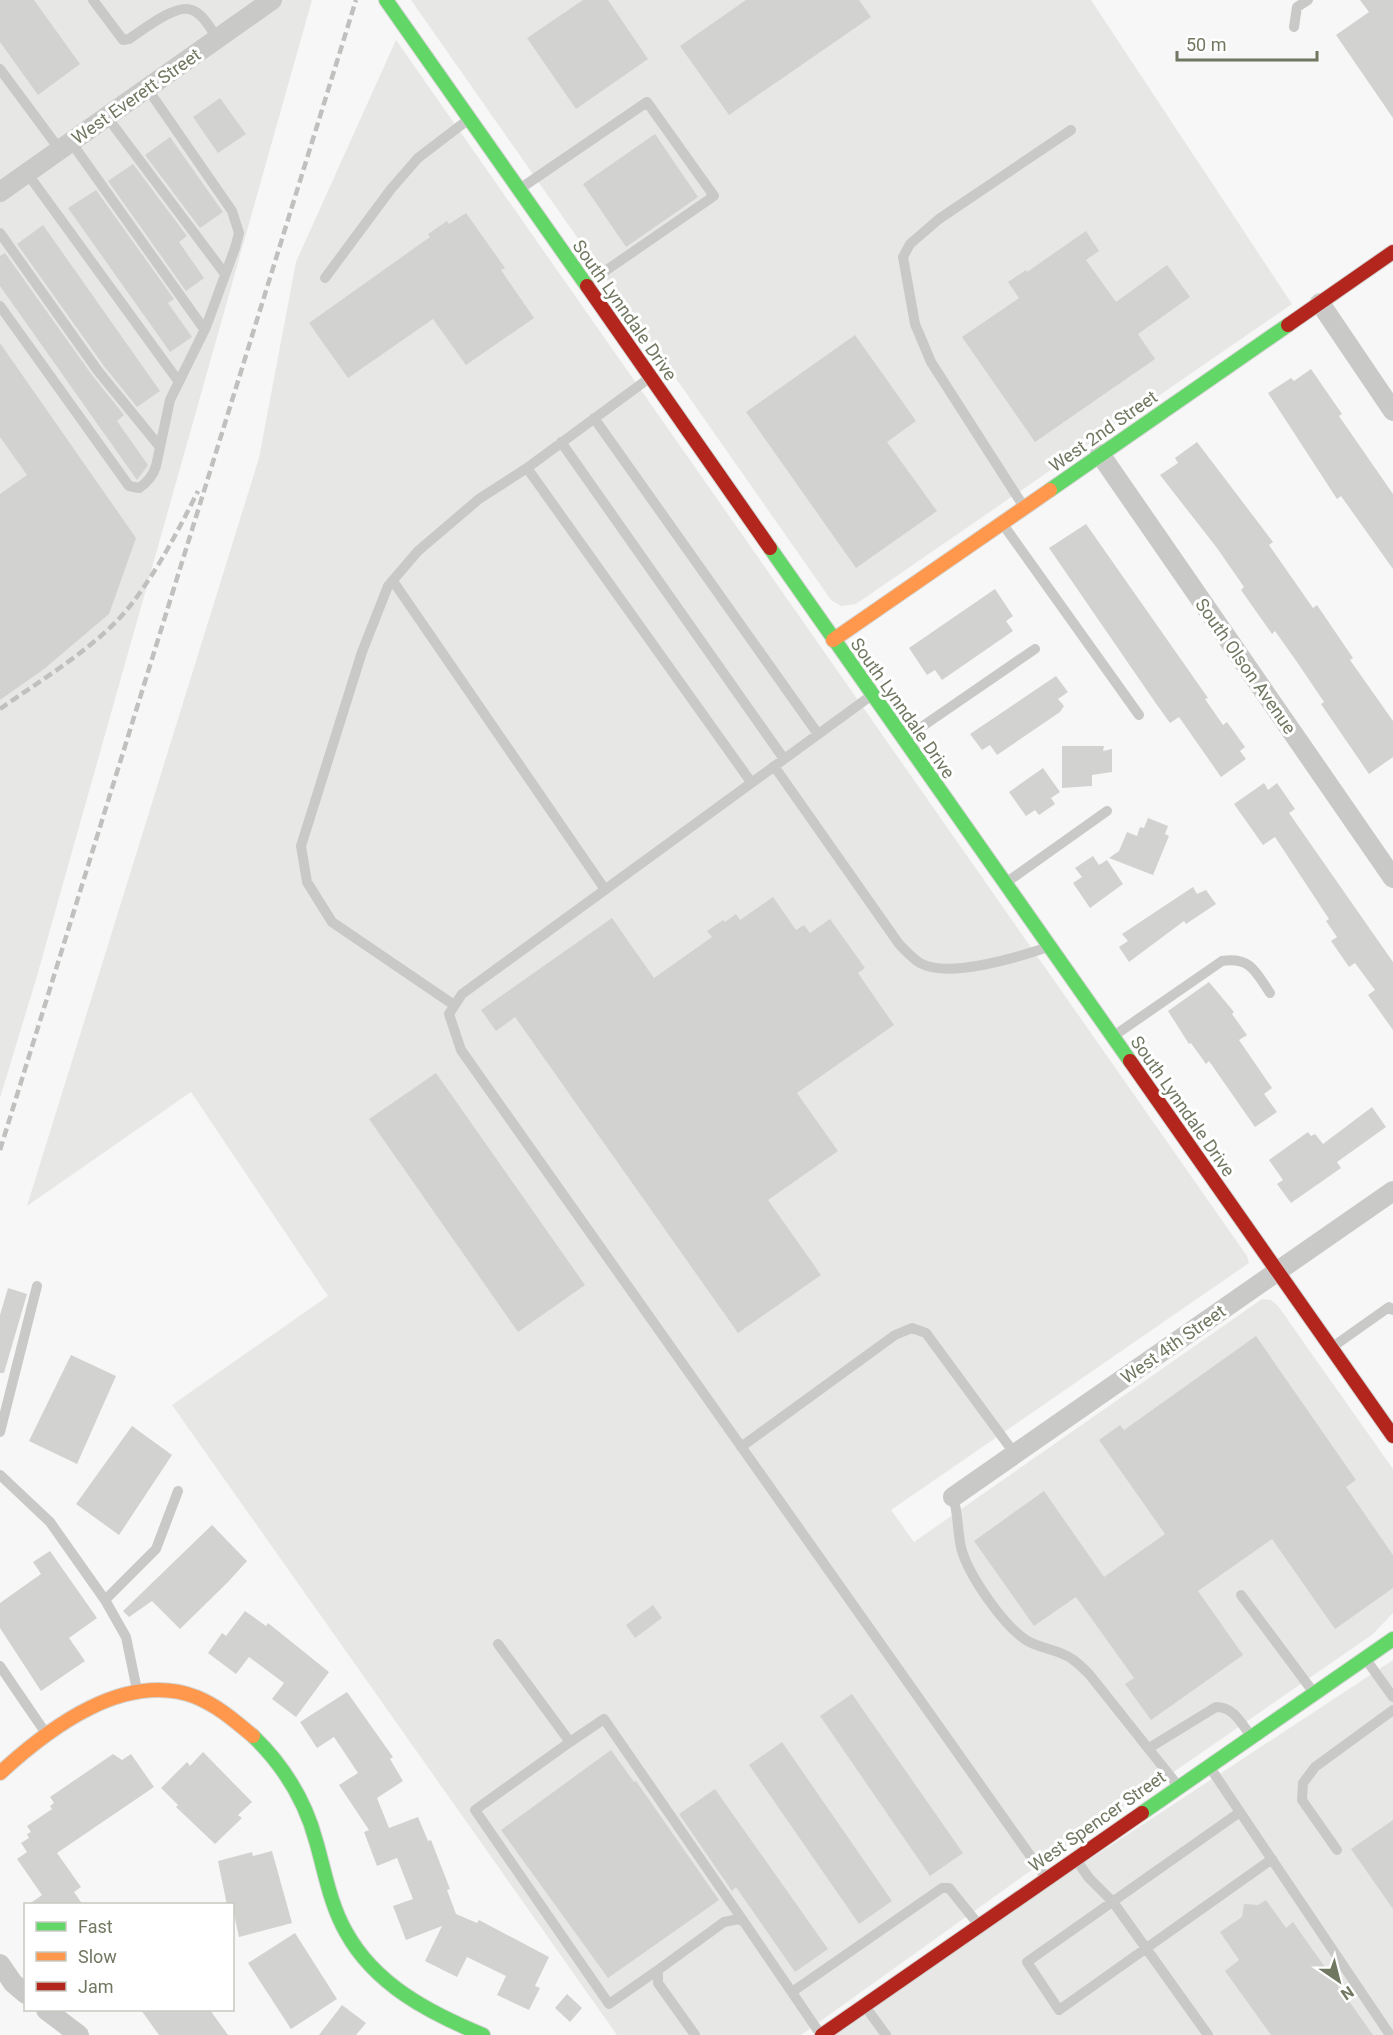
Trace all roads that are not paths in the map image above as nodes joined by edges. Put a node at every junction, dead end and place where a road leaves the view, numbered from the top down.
1 (93, 0) edge
2 (272, 0) edge
3 (386, 0) edge
4 (1308, 0) edge
5 (1294, 27) dead end
6 (217, 38) junction
7 (0, 69) edge
8 (147, 88) junction
9 (107, 117) junction
10 (469, 119) junction
11 (1071, 129) dead end
12 (65, 146) junction
13 (27, 173) junction
14 (518, 190) junction
15 (0, 192) edge
16 (0, 233) edge
17 (1393, 252) edge
18 (225, 274) junction
19 (325, 278) dead end
20 (585, 285) junction
21 (1320, 303) junction
22 (0, 306) edge
23 (204, 330) junction
24 (650, 378) junction
25 (179, 382) junction
26 (1393, 411) edge
27 (594, 418) junction
28 (561, 442) junction
29 (160, 447) junction
30 (1100, 454) junction
31 (527, 468) junction
32 (1024, 507) junction
33 (1002, 523) junction
34 (393, 581) junction
35 (833, 640) junction
36 (1035, 650) dead end
37 (872, 695) junction
38 (1139, 715) dead end
39 (818, 734) junction
40 (903, 739) junction
41 (784, 759) junction
42 (774, 766) junction
43 (751, 782) junction
44 (1107, 811) dead end
45 (1393, 878) edge
46 (1004, 884) junction
47 (604, 888) junction
48 (1049, 947) junction
49 (1270, 993) dead end
50 (454, 1005) junction
51 (1112, 1037) junction
52 (1393, 1191) edge
53 (1277, 1271) junction
54 (37, 1286) dead end
55 (1393, 1310) edge
56 (1331, 1348) junction
57 (0, 1432) edge
58 (1393, 1436) edge
59 (741, 1447) junction
60 (1015, 1454) junction
61 (0, 1475) edge
62 (178, 1491) dead end
63 (954, 1497) joint
64 (1241, 1595) dead end
65 (105, 1600) junction
66 (1393, 1639) edge
67 (498, 1644) dead end
68 (1365, 1658) junction
69 (0, 1666) edge
70 (138, 1694) junction
71 (1314, 1694) junction
72 (1393, 1697) edge
73 (1393, 1710) edge
74 (47, 1735) junction
75 (1251, 1737) junction
76 (570, 1742) junction
77 (1149, 1748) junction
78 (1209, 1766) junction
79 (0, 1773) edge
80 (1179, 1787) junction
81 (1240, 1812) junction
82 (1337, 1851) dead end
83 (1075, 1858) junction
84 (1272, 1859) junction
85 (1046, 1878) junction
86 (1113, 1902) junction
87 (744, 1922) junction
88 (978, 1924) junction
89 (1146, 1948) junction
90 (0, 1964) edge
91 (658, 1970) junction
92 (24, 1992) edge
93 (792, 1992) junction
94 (864, 2005) junction
95 (47, 2011) edge
96 (1390, 2032) edge
97 (79, 2035) edge
98 (483, 2035) edge
99 (695, 2035) edge
100 (821, 2035) edge
101 (886, 2035) edge
102 (1208, 2035) edge

1 - 6 lane
2 - 6 street, West Everett Street
3 - 10 street, South Lynndale Drive
4 - 5 lane
6 - 8 street, West Everett Street
7 - 12 lane
8 - 9 street, West Everett Street
8 - 18 lane
9 - 12 street, West Everett Street
9 - 18 lane
10 - 14 street, South Lynndale Drive
10 - 19 lane
11 - 32 lane
12 - 13 street, West Everett Street
12 - 23 lane
13 - 15 street, West Everett Street
13 - 25 lane
14 - 20 street, South Lynndale Drive
14 - 20 lane
16 - 29 lane
17 - 21 street, West 2nd Street
18 - 23 lane
20 - 24 street, South Lynndale Drive
21 - 26 street
21 - 30 street, West 2nd Street
22 - 29 lane
23 - 25 lane
24 - 27 lane
24 - 35 street, South Lynndale Drive
25 - 29 lane
27 - 28 lane
27 - 39 lane
28 - 31 lane
28 - 41 lane
30 - 32 street, West 2nd Street
30 - 45 street, South Olson Avenue
31 - 34 lane
31 - 43 lane
32 - 33 street, West 2nd Street
33 - 35 street, West 2nd Street
33 - 38 lane
34 - 47 lane
34 - 50 lane
35 - 37 street, South Lynndale Drive
36 - 40 lane
37 - 39 lane
37 - 40 street, South Lynndale Drive
39 - 41 lane
40 - 46 street, South Lynndale Drive
41 - 42 lane
42 - 43 lane
42 - 48 lane
43 - 47 lane
44 - 46 lane
46 - 48 street, South Lynndale Drive
47 - 50 lane
48 - 51 street, South Lynndale Drive
49 - 51 lane
50 - 59 lane
51 - 53 street, South Lynndale Drive
52 - 53 street, West 4th Street
53 - 56 street, South Lynndale Drive
53 - 60 street, West 4th Street
54 - 57 lane
55 - 56 lane
56 - 58 street, South Lynndale Drive
59 - 60 lane
59 - 85 lane
60 - 63 street, West 4th Street
61 - 65 lane
62 - 65 lane
63 - 77 lane
64 - 71 lane
65 - 70 lane
66 - 68 street, West Spencer Street
67 - 76 lane
68 - 71 street, West Spencer Street
68 - 72 lane
69 - 74 lane
70 - 74 street
70 - 98 street
71 - 75 street, West Spencer Street
73 - 82 lane
74 - 79 street
75 - 77 lane
75 - 78 street, West Spencer Street
76 - 87 lane
76 - 91 lane
77 - 80 lane
78 - 80 street, West Spencer Street
78 - 81 lane
80 - 83 street, West Spencer Street
81 - 84 lane
81 - 86 lane
83 - 85 street, West Spencer Street
83 - 86 lane
84 - 89 lane
84 - 96 lane
85 - 88 street, West Spencer Street
86 - 89 lane
86 - 89 lane
87 - 91 lane
87 - 93 lane
88 - 93 lane
88 - 94 street, West Spencer Street
89 - 102 lane
90 - 92 street
91 - 99 lane
93 - 100 lane
94 - 100 street, West Spencer Street
94 - 101 lane
95 - 97 street

